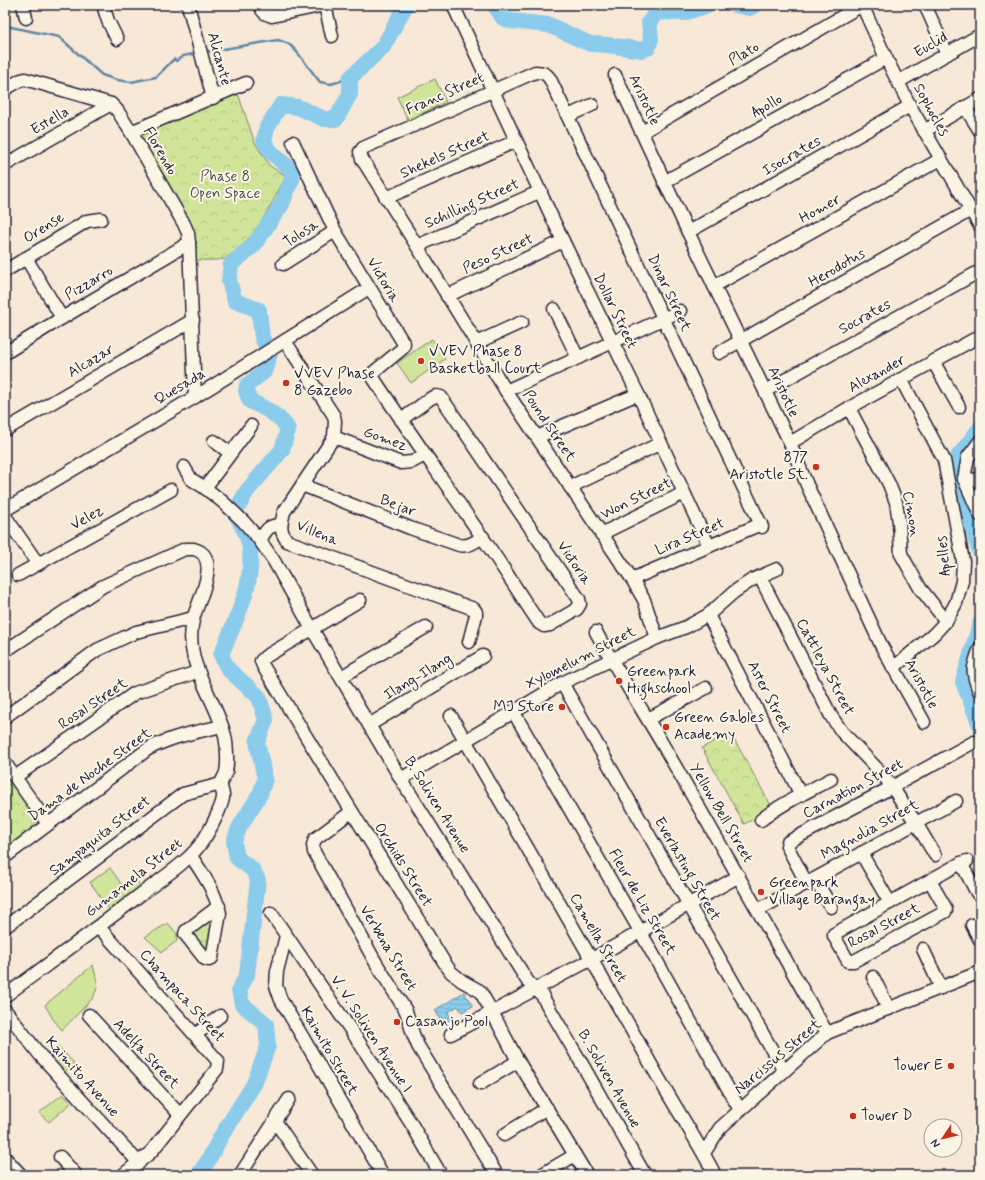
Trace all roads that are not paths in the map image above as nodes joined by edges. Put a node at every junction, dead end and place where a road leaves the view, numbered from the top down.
1 (23, 5) edge
2 (103, 5) edge
3 (188, 5) edge
4 (260, 5) edge
5 (325, 5) edge
6 (454, 5) edge
7 (862, 5) edge
8 (924, 5) edge
9 (26, 18) dead end
10 (980, 35) edge
11 (332, 36) dead end
12 (117, 39) dead end
13 (947, 54) junction
14 (886, 58) junction
15 (545, 74) joint
16 (615, 75) dead end
17 (898, 82) junction
18 (246, 83) dead end
19 (5, 89) edge
20 (492, 90) junction
21 (213, 98) junction
22 (980, 99) edge
23 (111, 104) junction
24 (592, 105) dead end
25 (910, 106) junction
26 (965, 107) junction
27 (568, 116) junction
28 (924, 131) junction
29 (980, 131) edge
30 (131, 132) junction
31 (642, 132) junction
32 (516, 141) junction
33 (293, 142) dead end
34 (360, 152) joint
35 (941, 159) junction
36 (5, 165) edge
37 (664, 182) junction
38 (541, 191) junction
39 (386, 198) junction
40 (971, 210) junction
41 (101, 219) dead end
42 (980, 226) edge
43 (335, 230) junction
44 (688, 232) junction
45 (563, 241) junction
46 (189, 243) junction
47 (417, 246) junction
48 (26, 258) junction
49 (284, 264) dead end
50 (5, 271) edge
51 (980, 271) edge
52 (714, 286) junction
53 (369, 288) junction
54 (447, 296) junction
55 (554, 309) dead end
56 (680, 311) dead end
57 (62, 318) junction
58 (663, 318) junction
59 (193, 320) junction
60 (522, 322) dead end
61 (980, 336) edge
62 (741, 341) junction
63 (613, 342) junction
64 (476, 343) junction
65 (280, 344) junction
66 (5, 353) edge
67 (719, 353) dead end
68 (578, 358) junction
69 (933, 361) junction
70 (901, 379) junction
71 (506, 391) junction
72 (765, 391) junction
73 (638, 394) junction
74 (195, 397) junction
75 (959, 407) dead end
76 (849, 408) junction
77 (401, 420) junction
78 (251, 426) dead end
79 (5, 430) edge
80 (334, 437) junction
81 (537, 437) junction
82 (214, 441) dead end
83 (980, 441) edge
84 (790, 443) junction
85 (661, 444) junction
86 (230, 453) junction
87 (425, 455) junction
88 (184, 467) dead end
89 (964, 479) junction
90 (980, 480) edge
91 (302, 485) junction
92 (570, 486) junction
93 (205, 488) junction
94 (171, 490) dead end
95 (684, 493) junction
96 (5, 510) edge
97 (5, 515) edge
98 (980, 515) edge
99 (281, 525) junction
100 (761, 525) joint
101 (601, 534) junction
102 (483, 537) junction
103 (260, 540) junction
104 (709, 546) junction
105 (38, 564) junction
106 (777, 569) dead end
107 (18, 574) dead end
108 (760, 577) junction
109 (632, 579) junction
110 (360, 600) dead end
111 (708, 615) junction
112 (193, 618) junction
113 (946, 621) junction
114 (426, 626) dead end
115 (312, 629) junction
116 (596, 632) dead end
117 (657, 638) junction
118 (469, 642) dead end
119 (980, 648) edge
120 (5, 651) edge
121 (483, 656) dead end
122 (611, 660) junction
123 (893, 668) junction
124 (197, 672) junction
125 (341, 677) junction
126 (562, 683) junction
127 (706, 688) dead end
128 (980, 693) edge
129 (513, 711) junction
130 (452, 716) dead end
131 (5, 717) edge
132 (648, 720) junction
133 (924, 722) dead end
134 (369, 725) junction
135 (222, 726) junction
136 (465, 740) junction
137 (974, 742) dead end
138 (5, 762) edge
139 (15, 777) junction
140 (401, 779) junction
141 (831, 779) dead end
142 (221, 784) junction
143 (892, 787) junction
144 (801, 795) junction
145 (956, 801) dead end
146 (352, 812) junction
147 (761, 820) dead end
148 (916, 823) junction
149 (48, 824) junction
150 (861, 853) junction
151 (935, 855) dead end
152 (191, 856) junction
153 (5, 857) edge
154 (739, 876) junction
155 (811, 881) junction
156 (930, 881) junction
157 (977, 893) dead end
158 (890, 903) junction
159 (689, 904) junction
160 (219, 906) dead end
161 (831, 907) dead end
162 (758, 910) junction
163 (271, 913) dead end
164 (972, 924) dead end
165 (5, 927) edge
166 (99, 927) junction
167 (640, 931) junction
168 (286, 936) junction
169 (980, 940) edge
170 (923, 949) dead end
171 (592, 959) junction
172 (980, 972) edge
173 (873, 977) dead end
174 (941, 988) junction
175 (534, 990) junction
176 (5, 996) edge
177 (889, 1009) junction
178 (5, 1010) edge
179 (492, 1012) junction
180 (89, 1016) dead end
181 (220, 1016) dead end
182 (827, 1033) junction
183 (450, 1034) dead end
184 (195, 1035) junction
185 (518, 1061) junction
186 (784, 1071) junction
187 (480, 1084) dead end
188 (289, 1099) dead end
189 (547, 1108) junction
190 (740, 1110) junction
191 (180, 1115) junction
192 (275, 1121) junction
193 (504, 1135) dead end
194 (704, 1153) junction
195 (575, 1155) junction
196 (60, 1157) dead end
197 (5, 1158) edge
198 (139, 1163) junction
199 (21, 1175) edge
200 (76, 1175) edge
201 (123, 1175) edge
202 (240, 1175) edge
203 (312, 1175) edge
204 (383, 1175) edge
205 (441, 1175) edge
206 (497, 1175) edge
207 (541, 1175) edge
208 (587, 1175) edge
209 (645, 1175) edge
210 (715, 1175) edge

1 - 9 street
2 - 12 street
3 - 21 street, Alicante
4 - 5 street
5 - 11 street
6 - 20 street, Dollar Street
7 - 14 street, Sophocles
7 - 31 street, Plato
8 - 13 street
10 - 13 street, Euclid
13 - 17 street, Euclid
14 - 17 street, Sophocles
14 - 37 street, Apollo
15 - 20 street, Franc Street
15 - 27 street, Dinar Street
16 - 31 street, Aristotle
17 - 25 street, Sophocles
18 - 21 street
19 - 23 street
20 - 32 street, Dollar Street
20 - 34 street, Franc Street
21 - 30 street
22 - 26 street
23 - 30 street, Florendo
23 - 36 street, Estella
24 - 27 street
25 - 28 street, Sophocles
25 - 44 street, Isocrates
26 - 28 street
26 - 29 street
27 - 58 street, Dinar Street
28 - 35 street, Sophocles
30 - 46 street, Florendo
31 - 37 street, Aristotle
32 - 38 street, Dollar Street
32 - 39 street, Shekels Street
33 - 43 street, Victoria
34 - 39 street, Pound Street
35 - 40 street, Sophocles
35 - 52 street, Homer
37 - 44 street, Aristotle
38 - 45 street, Dollar Street
38 - 47 street, Schilling Street
39 - 47 street, Pound Street
40 - 42 street, Sophocles
40 - 62 street, Herodotus
41 - 48 street, Orense
43 - 49 street, Tolosa
43 - 53 street, Victoria
44 - 52 street, Aristotle
45 - 54 street, Peso Street
45 - 63 street, Dollar Street
46 - 57 street, Pizzarro
46 - 59 street, Florendo
47 - 54 street, Pound Street
48 - 50 street, Orense
48 - 57 street
51 - 72 street, Socrates
52 - 62 street, Aristotle
53 - 65 street, Quesada
53 - 77 street, Victoria
54 - 64 street, Pound Street
55 - 68 street
56 - 58 street
57 - 66 street, Pizzarro
58 - 63 street
58 - 100 street, Dinar Street
59 - 74 street, Florendo
59 - 79 street, Alcazar
60 - 64 street
61 - 69 street, Alexander
62 - 67 street, Herodotus
62 - 72 street, Aristotle
63 - 68 street
63 - 73 street, Dollar Street
64 - 71 street, Pound Street
65 - 74 street, Quesada
65 - 80 street
68 - 71 street
69 - 70 street, Alexander
69 - 75 street
70 - 76 street, Alexander
70 - 113 street, Apelles
71 - 81 street, Pound Street
72 - 84 street, Aristotle
73 - 81 street
73 - 85 street, Dollar Street
74 - 96 street, Quesada
76 - 84 street, Alexander
76 - 113 street, Cimon
77 - 87 street, Victoria
77 - 102 street, Victoria
78 - 86 street
80 - 87 street, Gomez
80 - 91 street, Villena
81 - 92 street, Pound Street
82 - 86 street
83 - 89 street
84 - 123 street, Aristotle
85 - 92 street
85 - 95 street, Dollar Street
86 - 93 street
87 - 102 street, Victoria
88 - 93 street, B. Soliven Avenue
89 - 90 street
89 - 98 street
91 - 99 street, Villena
91 - 102 street, Bejar
92 - 101 street, Pound Street
93 - 103 street, B. Soliven Avenue
94 - 105 street, Velez
95 - 101 street, Won Street
95 - 104 street, Dollar Street
97 - 105 street
99 - 103 street
99 - 118 street, Villena
100 - 104 street, Lira Street
101 - 109 street, Pound Street
103 - 115 street, B. Soliven Avenue
104 - 109 street, Lira Street
105 - 107 street, Velez
106 - 108 street, Xylomelum Street
108 - 111 street, Xylomelum Street
108 - 143 street, Cattleya Street
109 - 117 street, Pound Street
110 - 115 street, Orchids Street
111 - 117 street, Xylomelum Street
111 - 144 street, Aster Street
112 - 120 street, Gumamela Street
112 - 124 street, Gumamela Street
112 - 131 street
113 - 123 street, Apelles
114 - 125 street
115 - 125 street, B. Soliven Avenue
115 - 146 street, Orchids Street
116 - 122 street, Yellow Bell Street
117 - 122 street, Xylomelum Street
119 - 128 street
121 - 134 street, Ilang-Ilang
122 - 126 street, Xylomelum Street
122 - 132 street, Yellow Bell Street
123 - 133 street, Aristotle
124 - 135 street, Gumamela Street
124 - 139 street, Rosal Street
125 - 134 street, B. Soliven Avenue
126 - 129 street, Xylomelum Street
126 - 159 street, Everlasting Street
127 - 132 street
129 - 136 street, Xylomelum Street
129 - 167 street, Fleur de Liz Street
130 - 136 street, Camella Street
132 - 154 street, Yellow Bell Street
134 - 140 street, B. Soliven Avenue
135 - 142 street, Gumamela Street
135 - 149 street, Dama de Noche Street
136 - 140 street, Xylomelum Street
136 - 171 street, Camella Street
137 - 143 street, Carnation Street
138 - 139 street
139 - 149 street
140 - 175 street, B. Soliven Avenue
141 - 144 street
142 - 152 street, Gumamela Street
142 - 165 street, Sampaguita Street
143 - 148 street, Cattleya Street
143 - 155 street, Carnation Street
144 - 147 street
145 - 148 street, Magnolia Street
146 - 179 street, Orchids Street
146 - 206 street, Verbena Street
148 - 150 street, Magnolia Street
148 - 151 street, Cattleya Street
149 - 153 street, Dama de Noche Street
150 - 155 street, Magnolia Street
150 - 158 street, Rosal Street
152 - 160 street
152 - 166 street, Gumamela Street
154 - 159 street
154 - 162 street, Yellow Bell Street
155 - 161 street
155 - 162 street, Magnolia Street
156 - 157 street, Rosal Street
156 - 158 street, Rosal Street
156 - 158 street, Rosal Street
159 - 167 street
159 - 186 street, Everlasting Street
162 - 182 street, Yellow Bell Street
163 - 168 street, V. V. Soliven Avenue I
164 - 169 street
166 - 176 street, Gumamela Street
166 - 184 street, Champaca Street
167 - 171 street
167 - 190 street, Fleur de Liz Street
168 - 204 street, Kaimito Street
168 - 205 street, V. V. Soliven Avenue I
170 - 174 street
171 - 175 street
171 - 194 street, Camella Street
172 - 174 street, Narcissus Street
173 - 177 street
174 - 177 street, Narcissus Street
175 - 179 street
175 - 209 street, B. Soliven Avenue
177 - 182 street, Narcissus Street
178 - 198 street, Kaimito Avenue
179 - 183 street
179 - 185 street, Orchids Street
180 - 191 street, Adelfa Street
181 - 184 street
182 - 186 street, Narcissus Street
184 - 191 street, Champaca Street
185 - 187 street
185 - 189 street, Orchids Street
186 - 190 street, Narcissus Street
188 - 192 street
189 - 193 street
189 - 195 street, Orchids Street
190 - 194 street, Narcissus Street
191 - 198 street, Champaca Street
192 - 202 street
192 - 203 street
194 - 210 street, Camella Street
195 - 207 street
195 - 208 street, Orchids Street
196 - 200 street
197 - 199 street
198 - 201 street, Champaca Street

